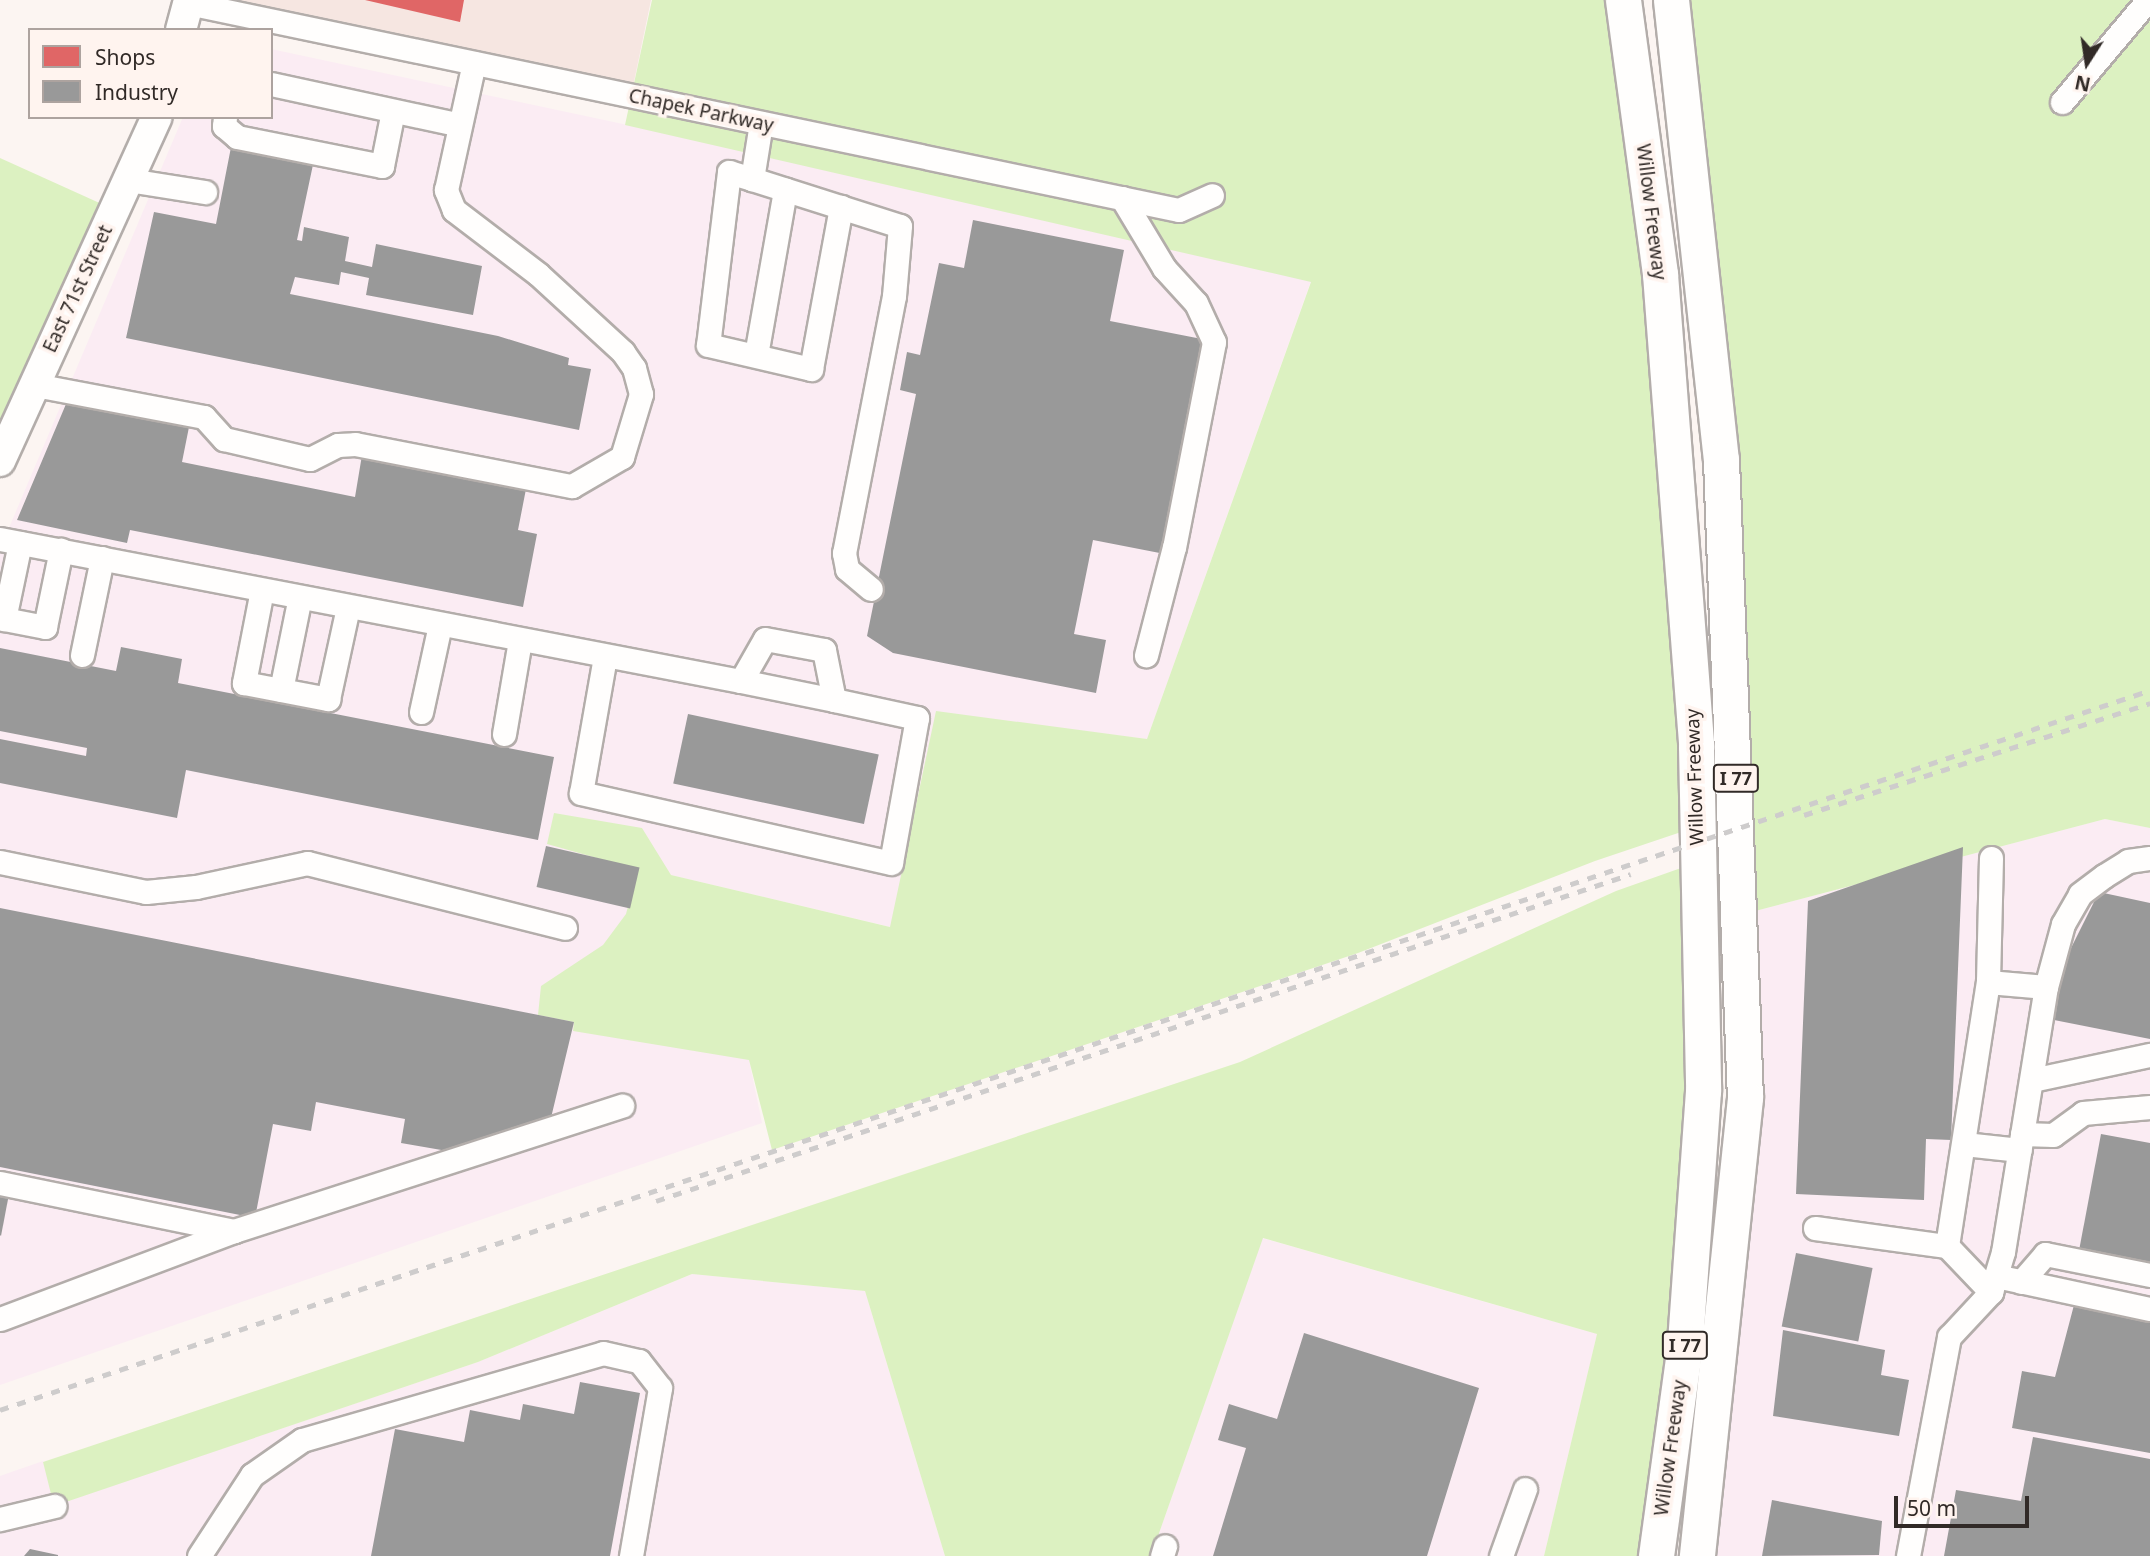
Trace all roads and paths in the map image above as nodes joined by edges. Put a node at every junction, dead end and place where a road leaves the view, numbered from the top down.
1 (1623, 0) edge
2 (1671, 0) edge
3 (2148, 0) edge
4 (186, 11) edge
5 (474, 63) junction
6 (273, 84) edge
7 (2062, 102) dead end
8 (393, 111) junction
9 (156, 119) edge
10 (225, 119) edge
11 (761, 123) junction
12 (460, 125) junction
13 (752, 179) junction
14 (128, 180) junction
15 (785, 190) junction
16 (205, 192) dead end
17 (1212, 195) dead end
18 (1122, 198) junction
19 (841, 207) junction
20 (755, 355) junction
21 (35, 385) junction
22 (0, 461) edge
23 (10, 541) edge
24 (61, 550) junction
25 (102, 558) junction
26 (871, 589) dead end
27 (262, 590) junction
28 (300, 597) junction
29 (348, 607) junction
30 (440, 625) junction
31 (520, 640) junction
32 (82, 655) dead end
33 (1146, 655) dead end
34 (605, 657) junction
35 (741, 681) junction
36 (281, 690) junction
37 (834, 700) junction
38 (421, 712) dead end
39 (505, 734) dead end
40 (1991, 858) dead end
41 (2150, 859) edge
42 (0, 862) edge
43 (565, 928) dead end
44 (1988, 982) junction
45 (2046, 987) junction
46 (2150, 1055) edge
47 (2032, 1080) junction
48 (622, 1106) dead end
49 (2150, 1107) edge
50 (2021, 1142) junction
51 (1964, 1144) junction
52 (0, 1183) edge
53 (1815, 1228) dead end
54 (234, 1231) junction
55 (1947, 1246) junction
56 (2150, 1275) edge
57 (2021, 1282) junction
58 (1993, 1284) junction
59 (2150, 1309) edge
60 (0, 1319) edge
61 (1525, 1489) dead end
62 (54, 1506) dead end
63 (0, 1519) edge
64 (1656, 1551) edge
65 (199, 1556) edge
66 (631, 1556) edge
67 (1501, 1556) edge
68 (1697, 1556) edge
69 (1908, 1556) edge

1 - 64 highway, Willow Freeway / I 77
2 - 68 highway, Willow Freeway / I 77
3 - 7 street
4 - 5 street, Chapek Parkway
5 - 11 street, Chapek Parkway
5 - 12 street
6 - 8 street
8 - 10 street
8 - 12 street
9 - 14 main road, East 71st Street
11 - 13 street
11 - 18 street, Chapek Parkway
12 - 21 street
13 - 15 street
13 - 20 street
14 - 16 street
14 - 21 main road, East 71st Street
15 - 19 street
15 - 20 street
17 - 18 street, Chapek Parkway
18 - 33 street
19 - 20 street
19 - 26 street
21 - 22 main road, East 71st Street
23 - 24 street
23 - 24 street
24 - 25 street
25 - 27 street
25 - 32 street
27 - 28 street
27 - 36 street
28 - 29 street
28 - 36 street
29 - 30 street
29 - 36 street
30 - 31 street
30 - 38 street
31 - 34 street
31 - 39 street
34 - 35 street
34 - 37 street
35 - 37 street
35 - 37 street
40 - 44 street
41 - 45 street
42 - 43 street
44 - 45 street
44 - 51 street
45 - 47 street
46 - 47 street
47 - 50 street
48 - 54 street
49 - 50 street
50 - 51 street
50 - 58 street
51 - 55 street
52 - 54 street
53 - 55 street
54 - 60 street
55 - 58 street
56 - 57 street
57 - 58 street
57 - 59 street
58 - 69 street
61 - 67 street
62 - 63 street
65 - 66 street

